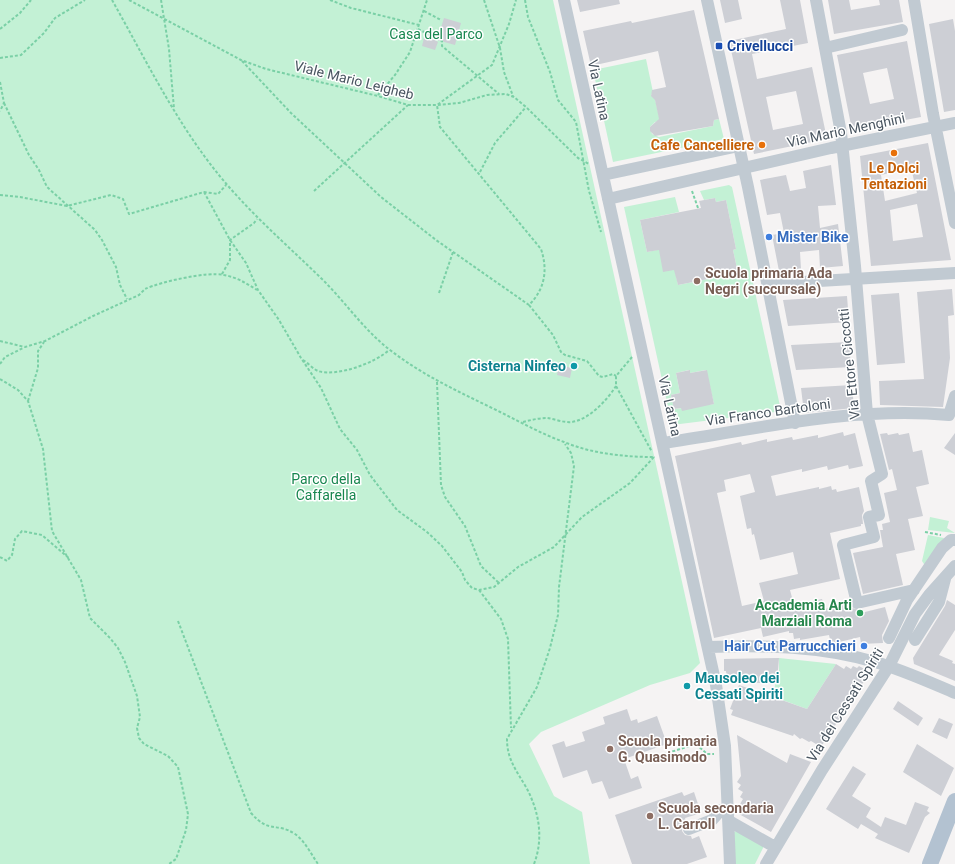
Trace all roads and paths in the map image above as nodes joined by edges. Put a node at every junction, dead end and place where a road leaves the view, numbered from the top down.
1 (31, 0) edge
2 (85, 0) edge
3 (112, 0) edge
4 (129, 0) edge
5 (161, 0) edge
6 (330, 0) edge
7 (427, 0) edge
8 (484, 0) edge
9 (516, 0) edge
10 (525, 0) edge
11 (564, 0) edge
12 (707, 0) edge
13 (816, 0) edge
14 (914, 0) edge
15 (424, 11) junction
16 (164, 20) junction
17 (441, 20) dead end
18 (419, 25) junction
19 (0, 29) edge
20 (418, 29) junction
21 (902, 30) dead end
22 (500, 48) junction
23 (825, 48) junction
24 (0, 58) edge
25 (241, 60) junction
26 (478, 76) junction
27 (0, 82) edge
28 (499, 94) junction
29 (378, 96) junction
30 (514, 97) junction
31 (4, 103) junction
32 (408, 105) junction
33 (437, 105) junction
34 (526, 107) junction
35 (174, 110) junction
36 (0, 111) edge
37 (955, 123) edge
38 (936, 126) junction
39 (739, 146) junction
40 (842, 146) junction
41 (583, 162) junction
42 (344, 164) junction
43 (589, 164) dead end
44 (743, 167) junction
45 (479, 172) junction
46 (603, 175) junction
47 (689, 180) junction
48 (227, 185) junction
49 (314, 191) dead end
50 (204, 192) junction
51 (0, 195) edge
52 (608, 199) junction
53 (66, 206) junction
54 (698, 208) dead end
55 (257, 219) junction
56 (955, 223) edge
57 (601, 232) dead end
58 (230, 240) junction
59 (453, 252) junction
60 (955, 273) edge
61 (222, 274) junction
62 (856, 279) junction
63 (768, 284) junction
64 (258, 290) junction
65 (438, 293) dead end
66 (127, 299) junction
67 (529, 305) junction
68 (0, 341) edge
69 (45, 341) junction
70 (25, 347) junction
71 (389, 349) junction
72 (633, 357) dead end
73 (301, 358) junction
74 (0, 364) edge
75 (616, 376) junction
76 (0, 379) edge
77 (437, 382) junction
78 (616, 386) junction
79 (955, 396) edge
80 (28, 401) junction
81 (867, 414) junction
82 (522, 422) junction
83 (795, 423) junction
84 (565, 443) junction
85 (663, 443) junction
86 (654, 457) junction
87 (568, 532) junction
88 (925, 532) dead end
89 (953, 540) edge
90 (0, 558) edge
91 (71, 560) junction
92 (955, 566) edge
93 (945, 578) junction
94 (500, 583) junction
95 (479, 590) junction
96 (914, 590) junction
97 (178, 621) dead end
98 (889, 638) dead end
99 (915, 640) dead end
100 (709, 647) junction
101 (889, 666) junction
102 (955, 693) edge
103 (512, 728) junction
104 (717, 754) dead end
105 (658, 756) dead end
106 (955, 801) edge
107 (729, 817) junction
108 (689, 829) dead end
109 (775, 846) junction
110 (169, 864) edge
111 (318, 864) edge
112 (534, 864) edge
113 (730, 864) edge
114 (766, 864) edge
115 (930, 864) edge

1 - 19 path
2 - 24 path
3 - 35 path
4 - 16 path, Viale Mario Leigheb
5 - 16 path
6 - 18 path
7 - 15 path
8 - 22 path
9 - 22 path
10 - 41 path
11 - 46 street, Via Latina
12 - 39 street
13 - 23 street, Via Ettore Ciccotti
14 - 38 street
15 - 17 path
15 - 18 path
16 - 25 path, Viale Mario Leigheb
16 - 35 path
18 - 20 path
20 - 26 path
20 - 29 path
21 - 23 street
22 - 26 path
22 - 30 path
23 - 40 street, Via Ettore Ciccotti
25 - 29 path, Viale Mario Leigheb
25 - 42 path
26 - 28 path
26 - 33 path
27 - 31 path
28 - 30 path, Viale Mario Leigheb
28 - 33 path, Viale Mario Leigheb
29 - 32 path, Viale Mario Leigheb
30 - 34 path, Viale Mario Leigheb
31 - 36 path
31 - 53 path
32 - 33 path, Viale Mario Leigheb
32 - 42 path
33 - 45 path
34 - 41 path, Viale Mario Leigheb
34 - 45 path
35 - 48 path
37 - 38 street, Via Mario Menghini
38 - 40 street, Via Mario Menghini
38 - 56 street
39 - 44 street
39 - 46 street
40 - 44 street, Via Mario Menghini
40 - 62 street, Via Ettore Ciccotti
41 - 43 path, Viale Mario Leigheb
41 - 57 path
42 - 49 path
42 - 59 path
44 - 47 street, Via Mario Menghini
44 - 63 street
45 - 67 path
46 - 52 street, Via Latina
47 - 52 street, Via Mario Menghini
47 - 54 path
48 - 50 path
48 - 55 path
50 - 53 path
50 - 58 path
51 - 53 path
52 - 85 street, Via Latina
53 - 66 path
55 - 58 path
55 - 71 path
58 - 61 path
58 - 64 path
59 - 65 path
59 - 67 path
60 - 62 street
61 - 64 path
61 - 66 path
62 - 63 street
62 - 81 street, Via Ettore Ciccotti
63 - 83 street
64 - 73 path
66 - 69 path
67 - 75 path
68 - 70 path
69 - 70 path
69 - 80 path
70 - 74 path
71 - 73 path
71 - 77 path
72 - 75 path
73 - 95 path
75 - 78 path
76 - 80 path
77 - 82 path
77 - 94 path
78 - 82 path
78 - 86 path
79 - 81 street, Via Franco Bartoloni
80 - 91 path
81 - 83 street, Via Franco Bartoloni
81 - 96 street, Via Ettore Ciccotti
82 - 84 path
83 - 85 street, Via Franco Bartoloni
84 - 86 path
84 - 87 path
85 - 100 street, Via Latina
86 - 87 path
87 - 94 path
87 - 103 path
88 - 89 path
89 - 96 street
90 - 91 path
91 - 110 path
92 - 93 street, Via dei Cessati Spiriti
93 - 99 street
93 - 101 street, Via dei Cessati Spiriti
94 - 95 path
95 - 103 path
96 - 98 street
97 - 111 path
100 - 101 street
100 - 107 street, Via Latina
101 - 102 street
101 - 109 street, Via dei Cessati Spiriti
103 - 112 path
104 - 105 path
106 - 115 main road
107 - 108 street
107 - 109 street
107 - 113 street, Via Latina
109 - 114 street, Via dei Cessati Spiriti

